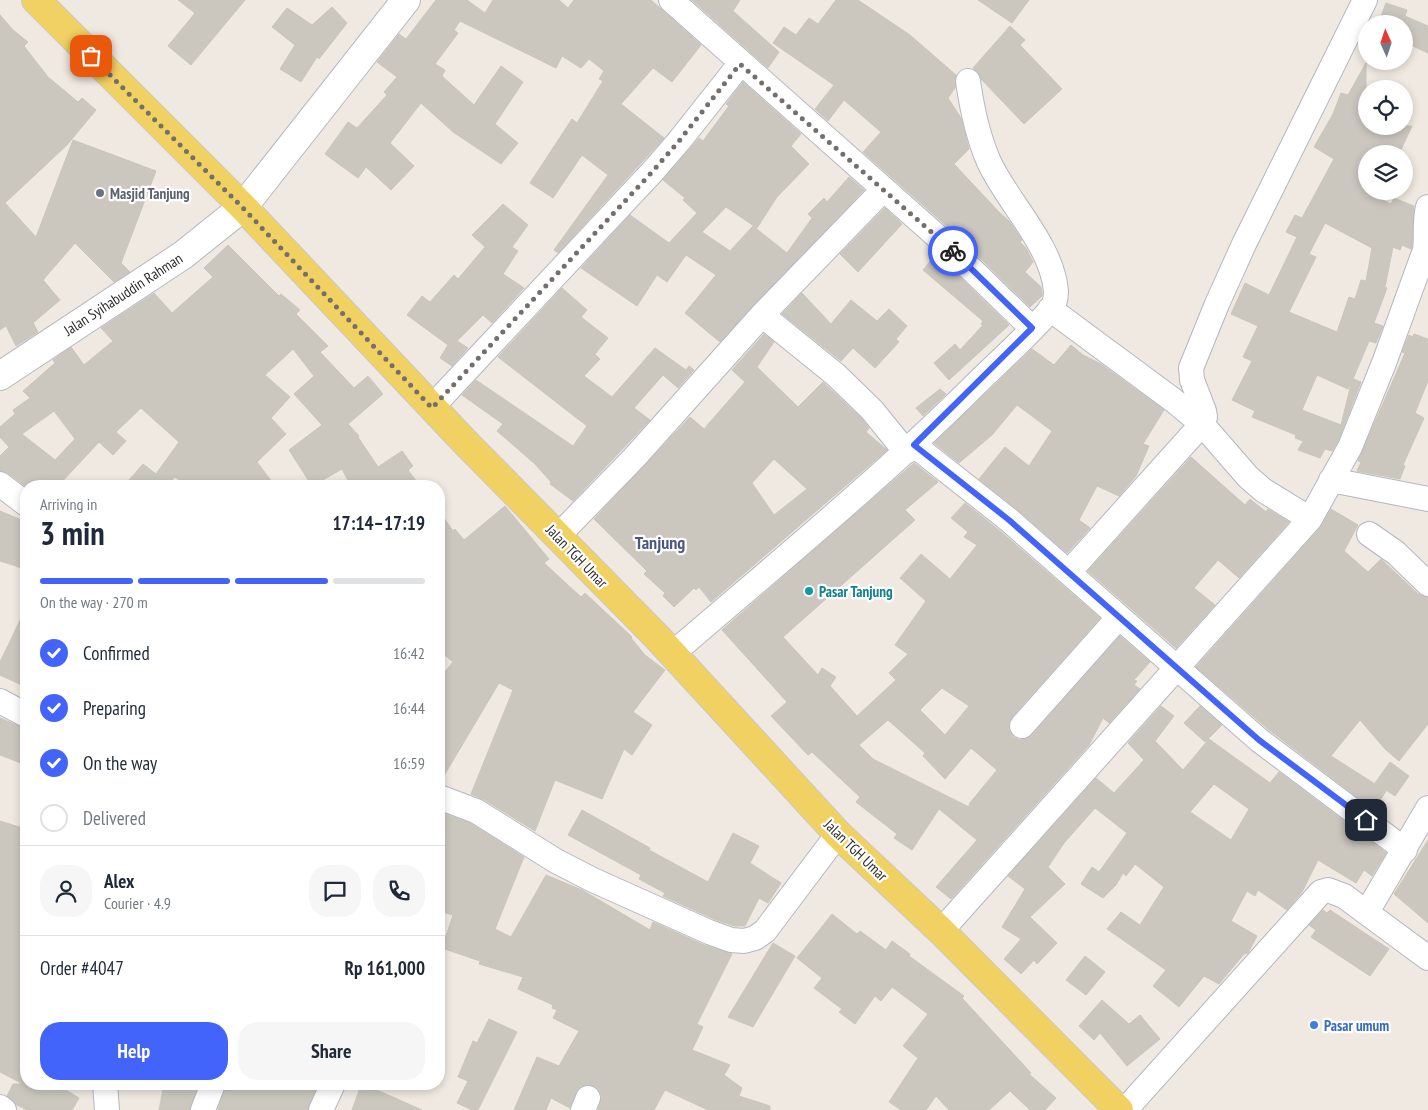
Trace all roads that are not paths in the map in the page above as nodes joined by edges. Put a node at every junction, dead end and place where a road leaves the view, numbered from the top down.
1 (36, 0) edge
2 (406, 0) edge
3 (671, 0) edge
4 (1365, 0) edge
5 (740, 64) junction
6 (968, 81) dead end
7 (884, 189) junction
8 (242, 207) junction
9 (1428, 207) edge
10 (1050, 309) junction
11 (762, 315) junction
12 (1032, 328) junction
13 (0, 376) edge
14 (432, 408) junction
15 (1202, 424) junction
16 (910, 448) junction
17 (0, 484) edge
18 (20, 499) edge
19 (1428, 499) edge
20 (1321, 500) junction
21 (1368, 534) dead end
22 (558, 536) junction
23 (1069, 572) junction
24 (1428, 584) edge
25 (1119, 617) junction
26 (671, 655) junction
27 (1177, 668) junction
28 (0, 701) edge
29 (20, 712) edge
30 (1022, 726) dead end
31 (445, 799) edge
32 (1428, 808) edge
33 (838, 834) junction
34 (1404, 850) junction
35 (1367, 912) junction
36 (941, 931) junction
37 (1428, 958) edge
38 (105, 1090) edge
39 (211, 1090) edge
40 (330, 1090) edge
41 (0, 1107) edge
42 (4, 1110) edge
43 (107, 1110) edge
44 (203, 1110) edge
45 (321, 1110) edge
46 (1119, 1110) edge
47 (1125, 1110) edge

1 - 8 main road, Jalan TGH Umar
2 - 8 street, Jalan Syihabuddin Rahman
3 - 5 street
4 - 15 street
5 - 7 street
5 - 14 street
6 - 10 street
7 - 11 street
7 - 12 street
8 - 13 street, Jalan Syihabuddin Rahman
8 - 14 main road, Jalan TGH Umar
9 - 20 street
10 - 12 street
10 - 15 street
11 - 16 street
11 - 22 street
12 - 16 street
14 - 22 main road, Jalan TGH Umar
15 - 20 street
15 - 23 street
16 - 23 street
16 - 26 street
17 - 18 street
19 - 20 street
20 - 27 street
21 - 24 street
22 - 26 main road, Jalan TGH Umar
23 - 25 street
25 - 27 street
25 - 30 street
26 - 33 main road, Jalan TGH Umar
27 - 34 street
27 - 36 street
28 - 29 street
31 - 33 street
32 - 34 street
33 - 36 main road, Jalan TGH Umar
34 - 35 street
35 - 37 street
35 - 47 street
36 - 46 main road, Jalan TGH Umar
38 - 43 street
39 - 44 street
40 - 45 street
41 - 42 street

